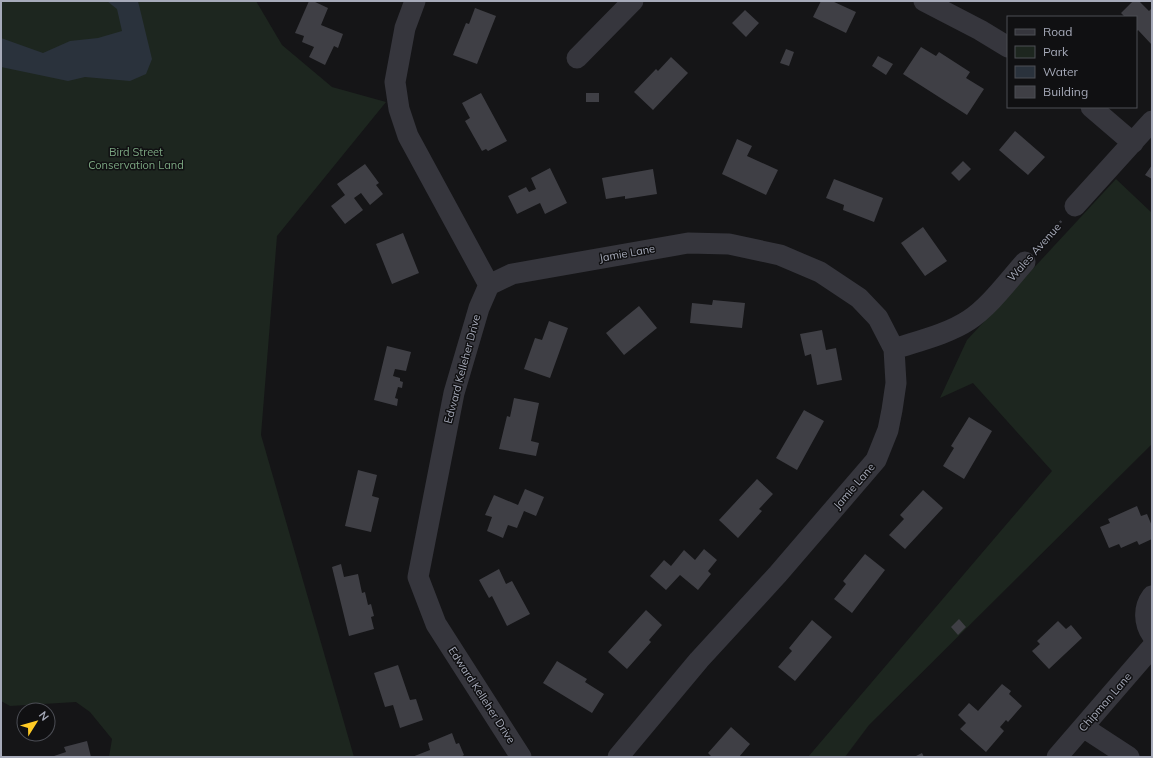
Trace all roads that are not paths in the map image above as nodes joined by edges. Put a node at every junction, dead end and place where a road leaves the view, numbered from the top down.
1 (415, 1) edge
2 (633, 1) edge
3 (924, 1) edge
4 (1007, 46) edge
5 (577, 58) dead end
6 (1091, 108) edge
7 (1152, 121) edge
8 (1133, 143) junction
9 (1075, 206) road end
10 (1025, 262) road end
11 (489, 285) junction
12 (894, 350) junction
13 (1152, 596) edge
14 (1152, 635) edge
15 (1152, 647) edge
16 (1083, 727) junction
17 (522, 757) edge
18 (618, 757) edge
19 (1057, 757) edge
20 (1129, 757) edge

1 - 11 street
2 - 5 street
3 - 4 street
6 - 8 street
7 - 8 street
8 - 9 street
10 - 12 street, Wales Avenue
11 - 12 street, Jamie Lane
11 - 17 street, Edward Kelleher Drive
12 - 18 street, Jamie Lane
13 - 14 street
15 - 16 street, Chipman Lane
16 - 19 street, Chipman Lane
16 - 20 street

